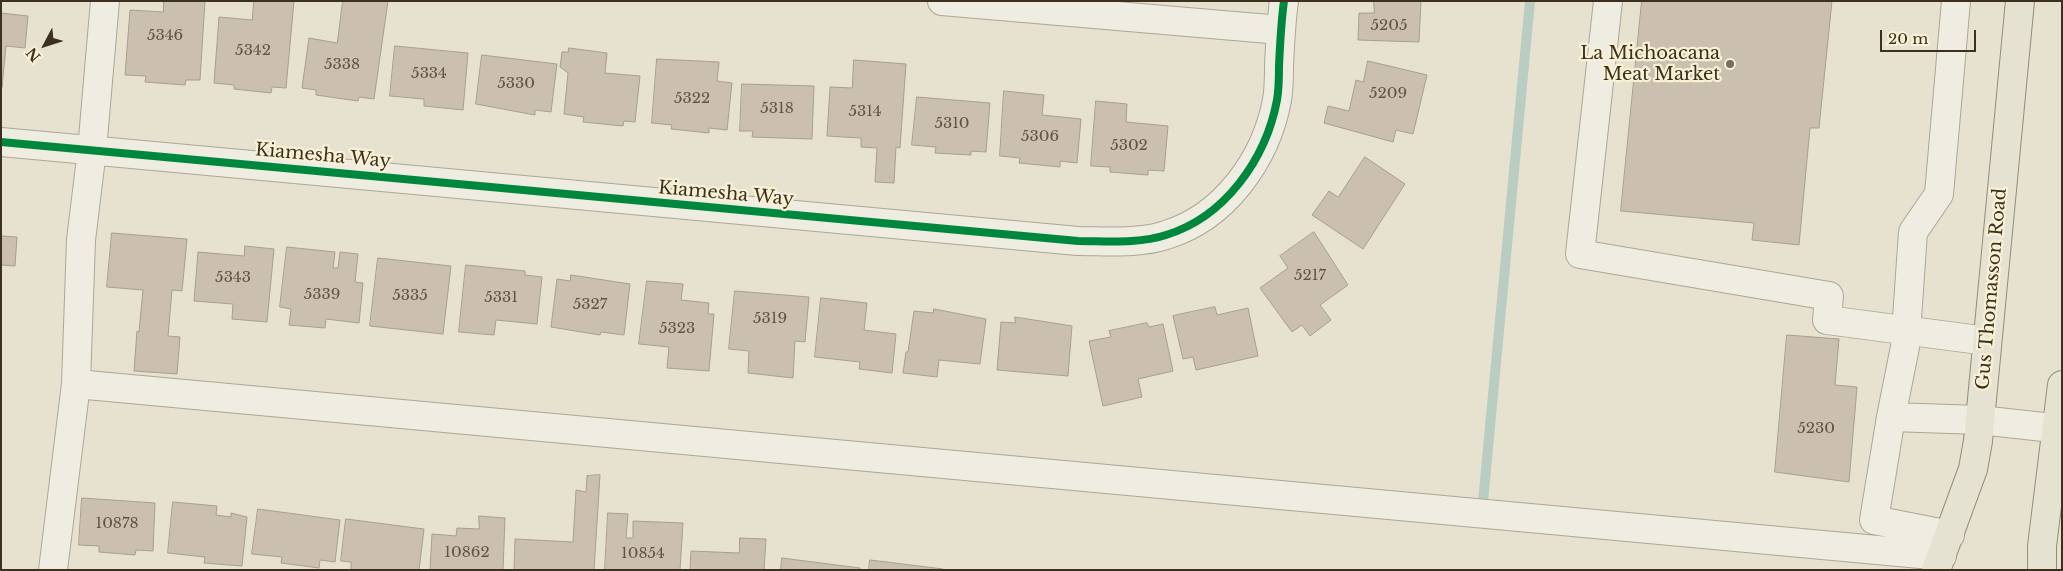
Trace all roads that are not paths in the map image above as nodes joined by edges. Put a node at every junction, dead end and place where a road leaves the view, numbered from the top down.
1 (105, 1) edge
2 (942, 1) edge
3 (1284, 1) edge
4 (1608, 1) edge
5 (1956, 1) edge
6 (2020, 1) edge
7 (1281, 30) junction
8 (1, 142) edge
9 (92, 150) junction
10 (1906, 330) junction
11 (1987, 341) junction
12 (76, 384) junction
13 (2062, 385) edge
14 (1891, 417) junction
15 (1980, 420) junction
16 (2059, 428) edge
17 (1943, 554) edge
18 (2039, 562) edge
19 (52, 570) edge

1 - 9 street
2 - 7 street
3 - 7 street, Kiamesha Way
4 - 10 street
5 - 10 street
6 - 11 main road, Gus Thomasson Road
7 - 9 street, Kiamesha Way
8 - 9 street, Kiamesha Way
9 - 12 street
10 - 11 street
10 - 14 street
11 - 15 main road, Gus Thomasson Road
12 - 17 street
12 - 19 street
13 - 16 main road
14 - 15 street
14 - 17 street
15 - 16 street
15 - 17 main road, Gus Thomasson Road
16 - 18 main road

